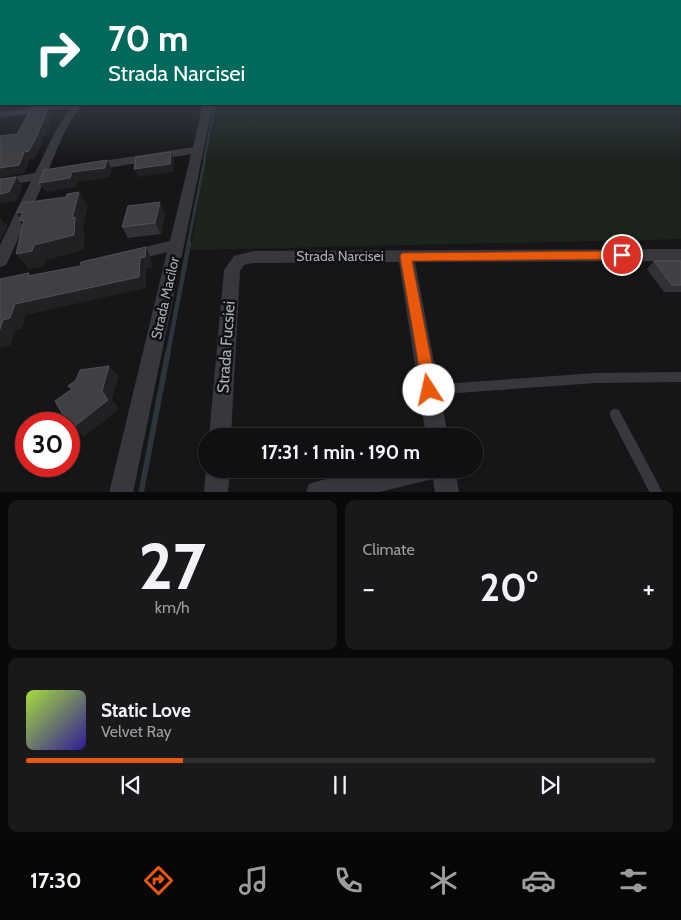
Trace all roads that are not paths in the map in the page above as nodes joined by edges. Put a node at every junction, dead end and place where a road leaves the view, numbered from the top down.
1 (71, 116) edge
2 (206, 116) edge
3 (199, 149) junction
4 (40, 176) junction
5 (0, 183) edge
6 (176, 245) junction
7 (681, 255) edge
8 (406, 256) junction
9 (112, 259) edge
10 (239, 260) joint
11 (0, 261) edge
12 (681, 377) edge
13 (429, 390) junction
14 (615, 414) dead end
15 (221, 428) edge
16 (436, 428) edge
17 (217, 478) edge
18 (384, 478) edge
19 (445, 478) edge
20 (121, 492) edge
21 (216, 492) edge
22 (318, 492) edge
23 (447, 492) edge
24 (656, 492) edge

1 - 4 street
2 - 3 street, Strada Macilor
3 - 4 street
3 - 6 street, Strada Macilor
4 - 5 street
4 - 11 street
6 - 9 street
6 - 20 street, Strada Macilor
7 - 8 street, Strada Narcisei
8 - 10 street, Strada Narcisei
8 - 13 street
10 - 15 street, Strada Fucsiei
12 - 13 lane
13 - 16 street
14 - 24 lane
17 - 21 street
18 - 22 street
19 - 23 street

